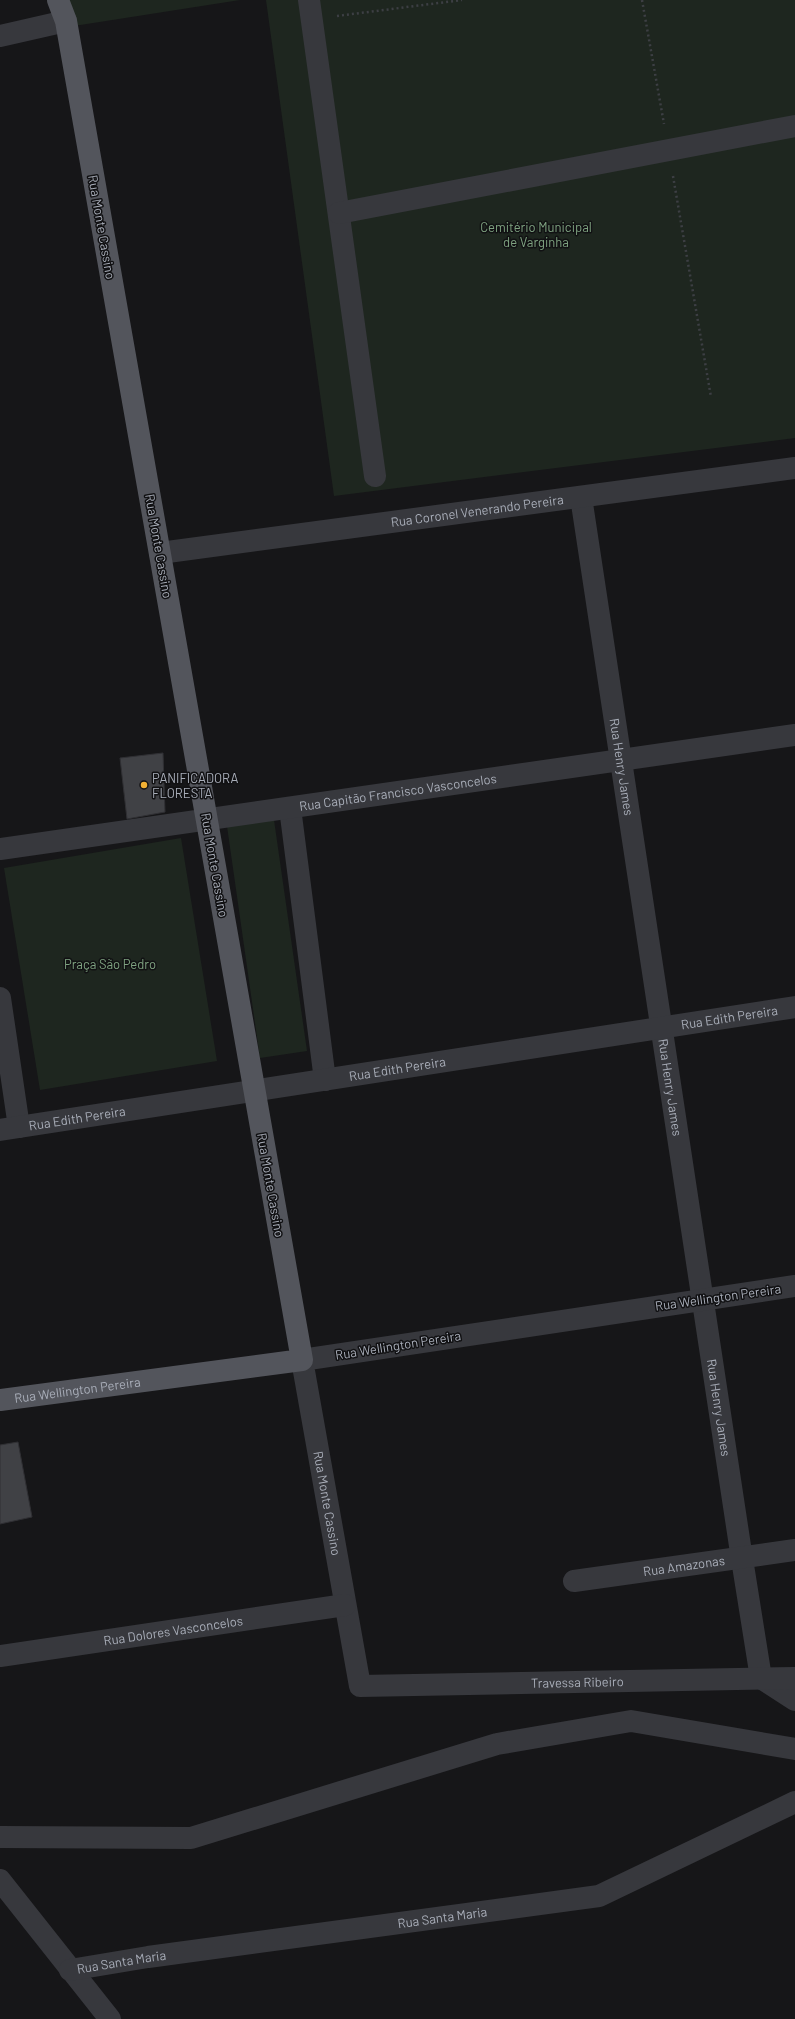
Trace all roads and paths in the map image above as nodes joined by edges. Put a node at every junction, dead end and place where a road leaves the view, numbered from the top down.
1 (58, 0) edge
2 (462, 0) edge
3 (642, 0) edge
4 (310, 10) edge
5 (66, 21) junction
6 (0, 36) edge
7 (795, 126) edge
8 (669, 150) junction
9 (339, 213) junction
10 (711, 397) dead end
11 (795, 468) edge
12 (375, 476) dead end
13 (581, 497) junction
14 (160, 553) junction
15 (795, 734) edge
16 (621, 760) junction
17 (290, 808) junction
18 (207, 819) junction
19 (0, 849) edge
20 (0, 998) edge
21 (795, 1007) edge
22 (662, 1028) junction
23 (325, 1080) junction
24 (255, 1091) junction
25 (10, 1129) edge
26 (795, 1286) edge
27 (703, 1300) junction
28 (302, 1360) junction
29 (0, 1400) edge
30 (795, 1550) edge
31 (742, 1559) junction
32 (574, 1582) dead end
33 (345, 1605) junction
34 (0, 1656) edge
35 (761, 1678) junction
36 (795, 1678) edge
37 (360, 1686) joint
38 (795, 1700) edge
39 (795, 1749) edge
40 (795, 1802) edge
41 (0, 1837) edge
42 (0, 1880) edge
43 (70, 1970) junction
44 (110, 2019) edge

1 - 5 main road, Rua Monte Cassino
2 - 4 path
3 - 8 path
4 - 9 street
5 - 6 street
5 - 14 main road, Rua Monte Cassino
7 - 8 street
8 - 9 street
8 - 10 path
9 - 12 street
11 - 13 street, Rua Coronel Venerando Pereira
13 - 14 street, Rua Coronel Venerando Pereira
13 - 16 street, Rua Henry James
14 - 18 main road, Rua Monte Cassino
15 - 16 street, Rua Capitão Francisco Vasconcelos
16 - 17 street, Rua Capitão Francisco Vasconcelos
16 - 22 street, Rua Henry James
17 - 18 street, Rua Capitão Francisco Vasconcelos
17 - 23 street
18 - 19 street, Rua Capitão Francisco Vasconcelos
18 - 24 main road, Rua Monte Cassino
20 - 25 street
21 - 22 street, Rua Edith Pereira
22 - 23 street, Rua Edith Pereira
22 - 27 street, Rua Henry James
23 - 24 street, Rua Edith Pereira
24 - 25 street, Rua Edith Pereira
24 - 28 main road, Rua Monte Cassino
26 - 27 street, Rua Wellington Pereira
27 - 28 street, Rua Wellington Pereira
27 - 31 street, Rua Henry James
28 - 29 main road, Rua Wellington Pereira
28 - 33 street, Rua Monte Cassino
30 - 31 street, Rua Amazonas
31 - 32 street, Rua Amazonas
31 - 35 street, Rua Henry James
33 - 34 street, Rua Dolores Vasconcelos
33 - 37 street, Rua Monte Cassino
35 - 36 street, Travessa Ribeiro
35 - 37 street, Travessa Ribeiro
35 - 38 street
39 - 41 street
40 - 43 street, Rua Santa Maria
42 - 43 street
43 - 44 street

